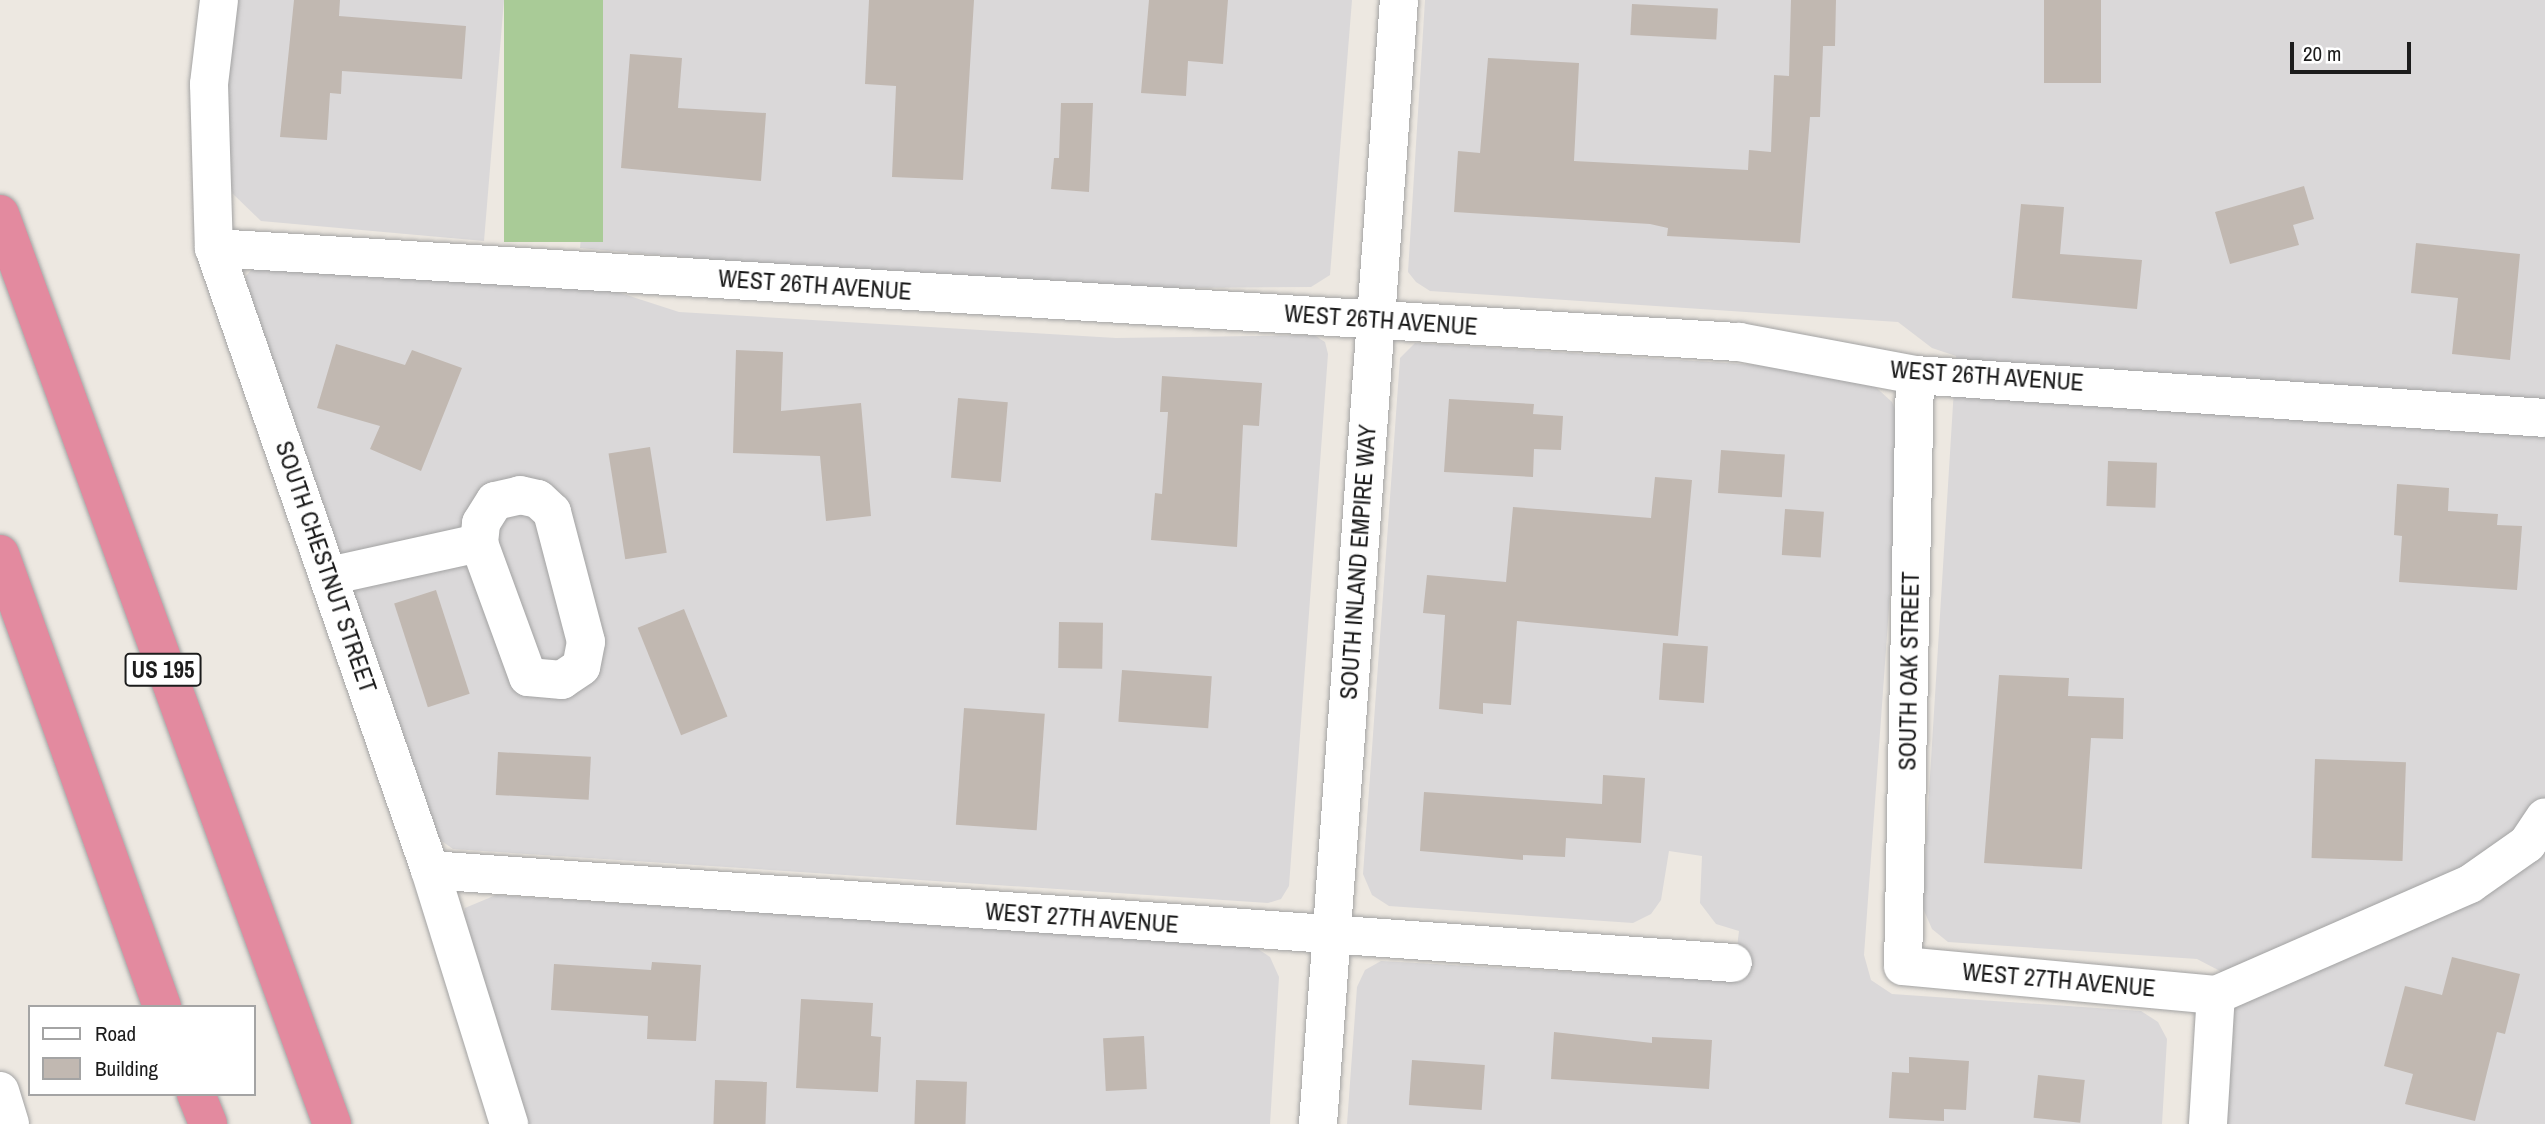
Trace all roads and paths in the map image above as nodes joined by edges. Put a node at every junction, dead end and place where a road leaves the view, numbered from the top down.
1 (219, 0) edge
2 (1399, 0) edge
3 (0, 214) edge
4 (215, 248) junction
5 (1375, 320) junction
6 (1915, 375) junction
7 (2545, 418) edge
8 (479, 543) dead end
9 (0, 554) edge
10 (329, 576) junction
11 (2545, 817) edge
12 (430, 870) junction
13 (1331, 936) junction
14 (1733, 962) dead end
15 (1903, 966) joint
16 (2216, 995) junction
17 (161, 1005) edge
18 (0, 1091) edge
19 (197, 1096) edge
20 (10, 1124) edge
21 (208, 1124) edge
22 (332, 1124) edge
23 (509, 1124) edge
24 (1318, 1124) edge
25 (2208, 1124) edge

1 - 4 street, SOUTH CHESTNUT STREET
2 - 5 street, SOUTH INLAND EMPIRE WAY
3 - 22 highway, US 195
4 - 5 street, WEST 26TH AVENUE
4 - 10 street, SOUTH CHESTNUT STREET
5 - 6 street, WEST 26TH AVENUE
5 - 13 street, SOUTH INLAND EMPIRE WAY
6 - 7 street, WEST 26TH AVENUE
6 - 15 street, SOUTH OAK STREET
8 - 10 street
9 - 17 highway
10 - 12 street, SOUTH CHESTNUT STREET
11 - 16 street
12 - 13 street, WEST 27TH AVENUE
12 - 23 street, SOUTH CHESTNUT STREET
13 - 14 street, WEST 27TH AVENUE
13 - 24 street, SOUTH INLAND EMPIRE WAY
15 - 16 street, WEST 27TH AVENUE
16 - 25 street
18 - 20 street
19 - 21 highway

